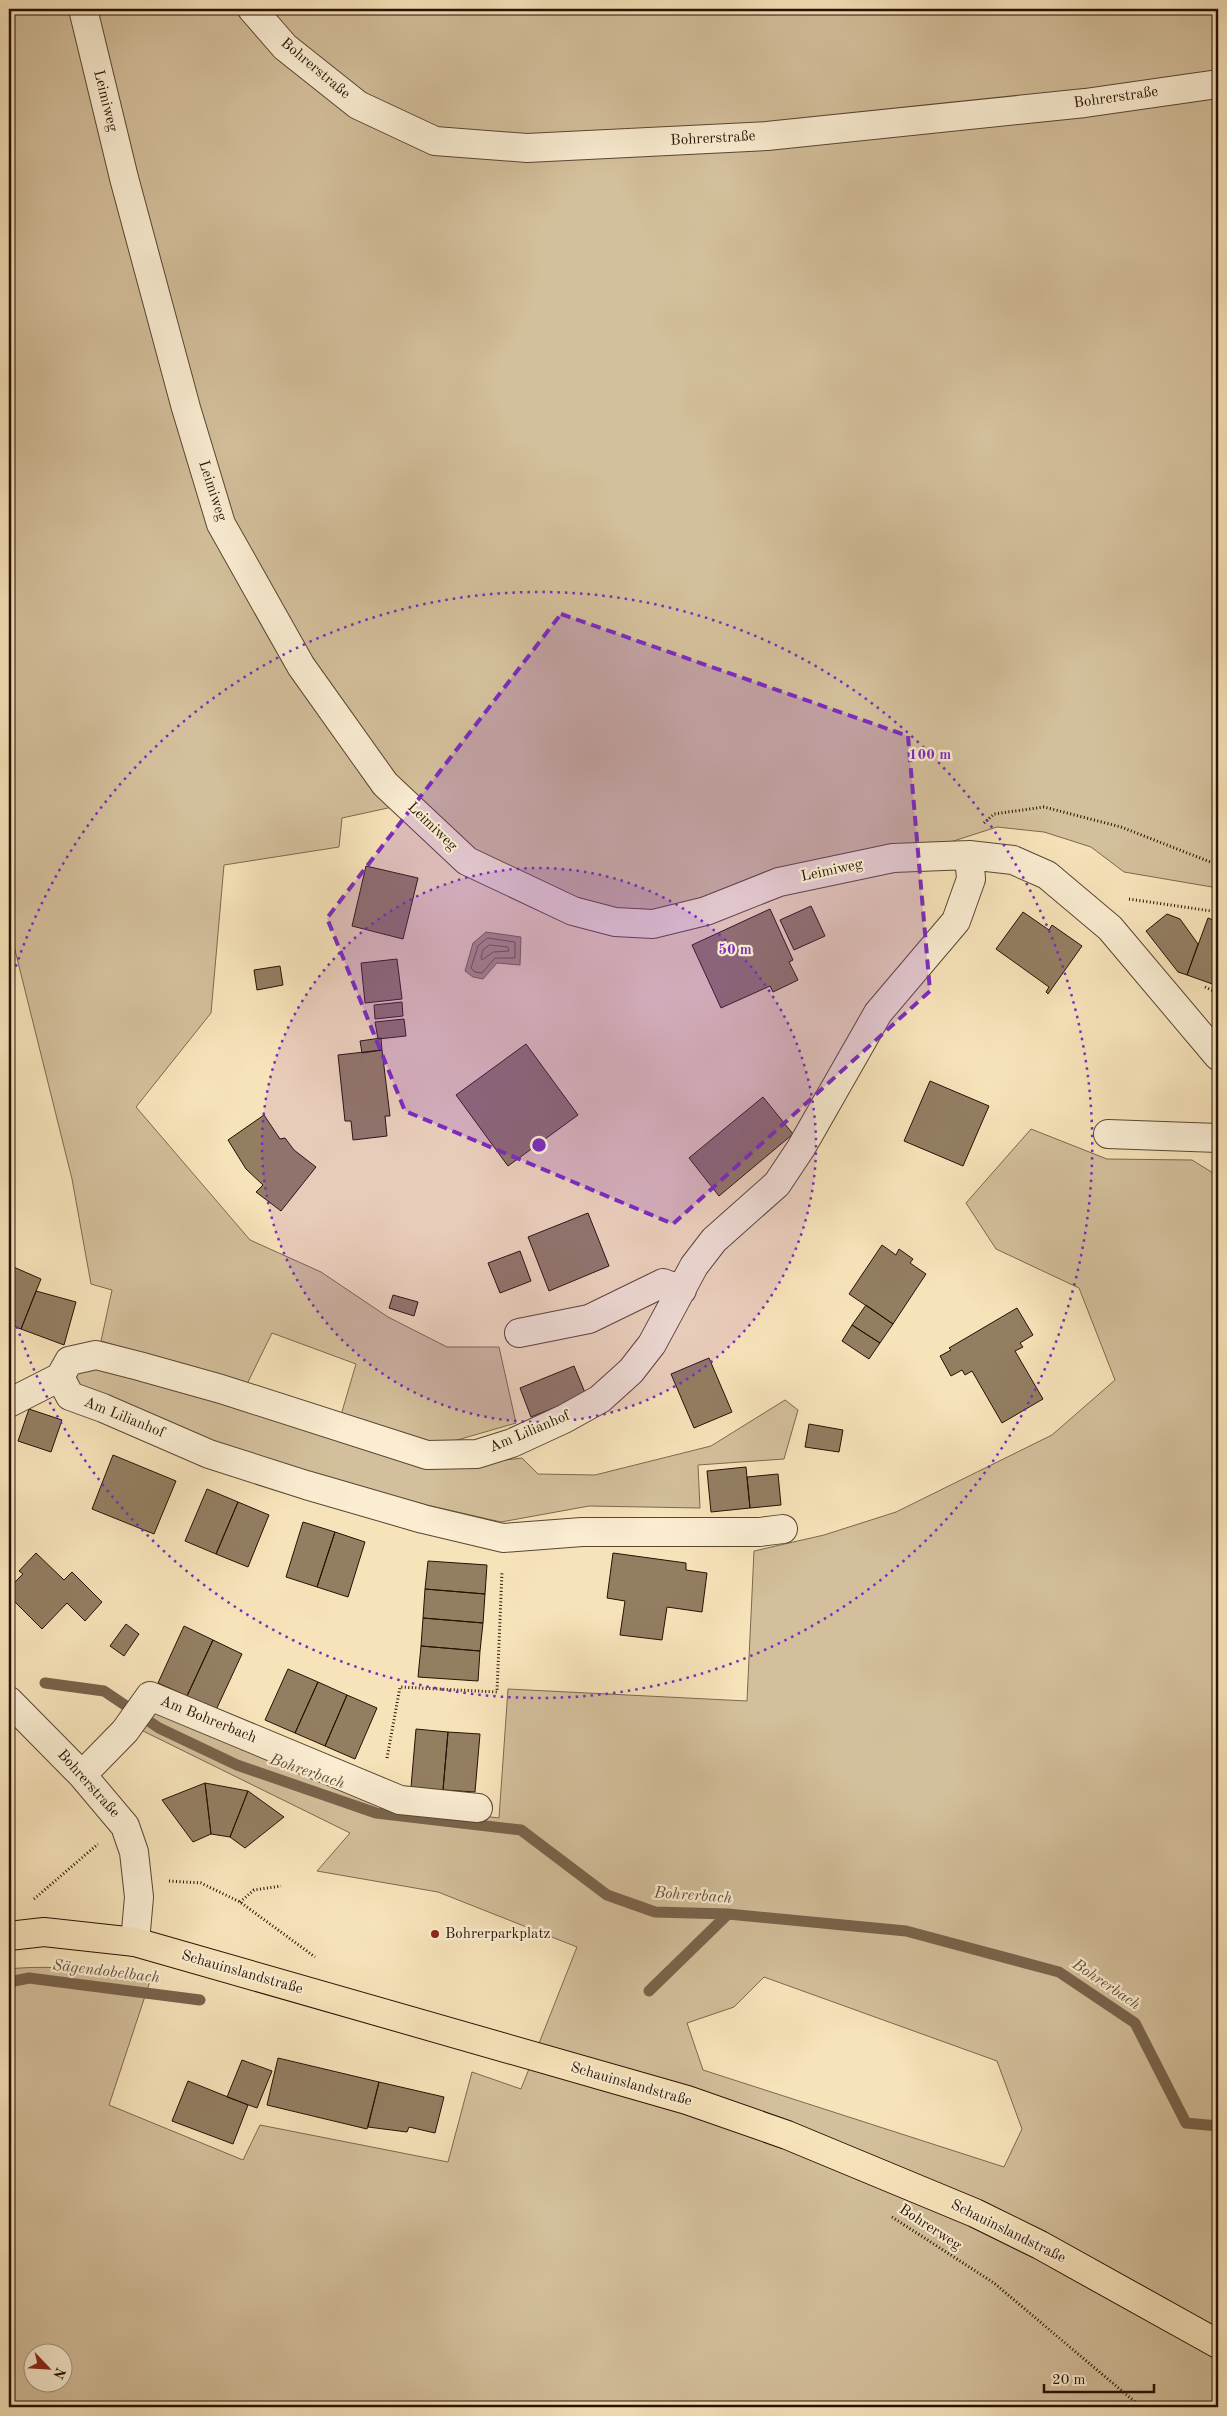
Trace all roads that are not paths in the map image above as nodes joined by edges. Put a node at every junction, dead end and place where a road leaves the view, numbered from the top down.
1 (83, 9) edge
2 (252, 9) edge
3 (1218, 84) edge
4 (969, 855) junction
5 (1110, 928) junction
6 (1172, 975) dead end
7 (1218, 1056) edge
8 (1108, 1134) dead end
9 (1218, 1138) edge
10 (682, 1290) junction
11 (520, 1333) dead end
12 (60, 1377) junction
13 (9, 1403) edge
14 (783, 1530) dead end
15 (9, 1701) edge
16 (82, 1775) junction
17 (478, 1808) dead end
18 (14, 1935) edge
19 (135, 1942) junction
20 (1218, 2344) edge

1 - 4 street, Leimiweg
2 - 3 street, Bohrerstraße
4 - 5 street, Leimiweg
4 - 10 street, Am Lilianhof
5 - 6 street
5 - 7 street, Leimiweg
8 - 9 street
10 - 11 street
10 - 12 street, Am Lilianhof
12 - 13 street, Am Lilianhof
12 - 14 street, Am Lilianhof
15 - 16 street, Bohrerstraße
16 - 17 street, Am Bohrerbach
16 - 19 street, Bohrerstraße
18 - 19 main road, Schauinslandstraße
19 - 20 main road, Schauinslandstraße

